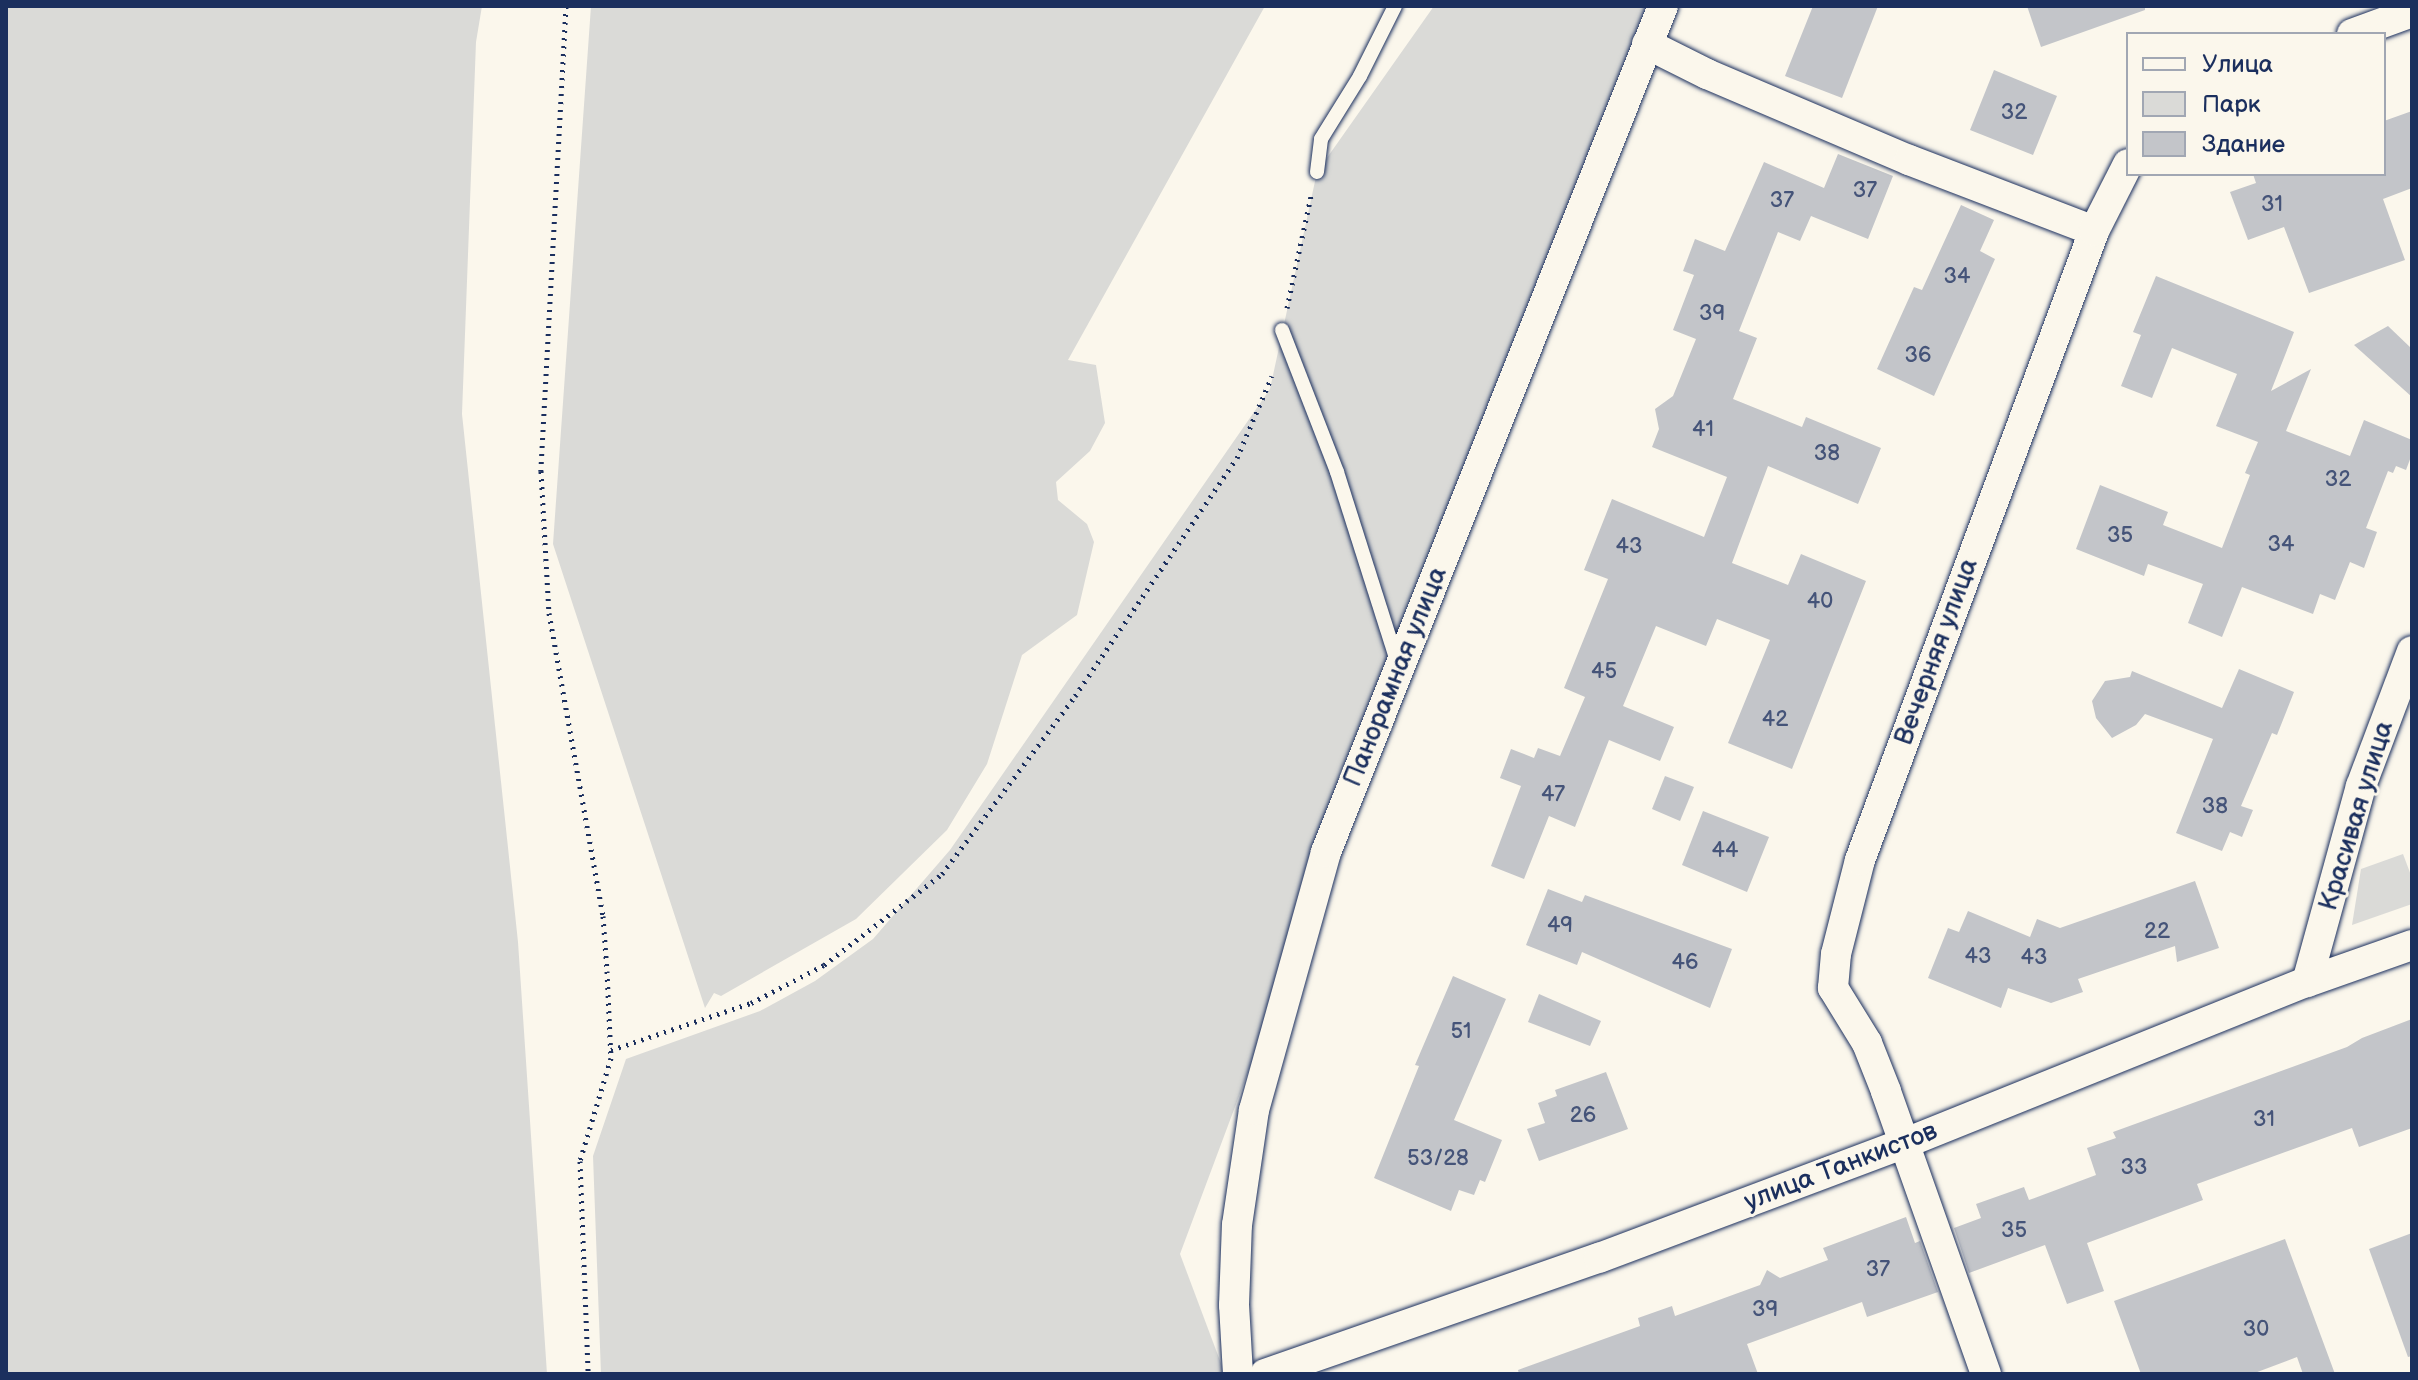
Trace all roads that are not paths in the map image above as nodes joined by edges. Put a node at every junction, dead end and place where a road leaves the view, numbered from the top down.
1 (1395, 6) edge
2 (1659, 9) edge
3 (2412, 12) edge
4 (2357, 32) edge
5 (1647, 44) junction
6 (2126, 168) edge
7 (1317, 172) road end
8 (2094, 231) junction
9 (1282, 330) road end
10 (2412, 651) edge
11 (1399, 669) junction
12 (2412, 945) edge
13 (2307, 982) junction
14 (1903, 1144) junction
15 (1238, 1374) edge
16 (1265, 1374) edge
17 (1986, 1374) edge

1 - 7 lane
2 - 5 street, Панорамная улица
3 - 4 street
5 - 8 street
5 - 11 street, Панорамная улица
6 - 8 street, Вечерняя улица
8 - 14 street, Вечерняя улица
9 - 11 lane
10 - 13 street, Красивая улица
11 - 15 street, Панорамная улица
12 - 13 street, улица Танкистов
13 - 14 street, улица Танкистов
14 - 16 street, улица Танкистов
14 - 17 street, Вечерняя улица

